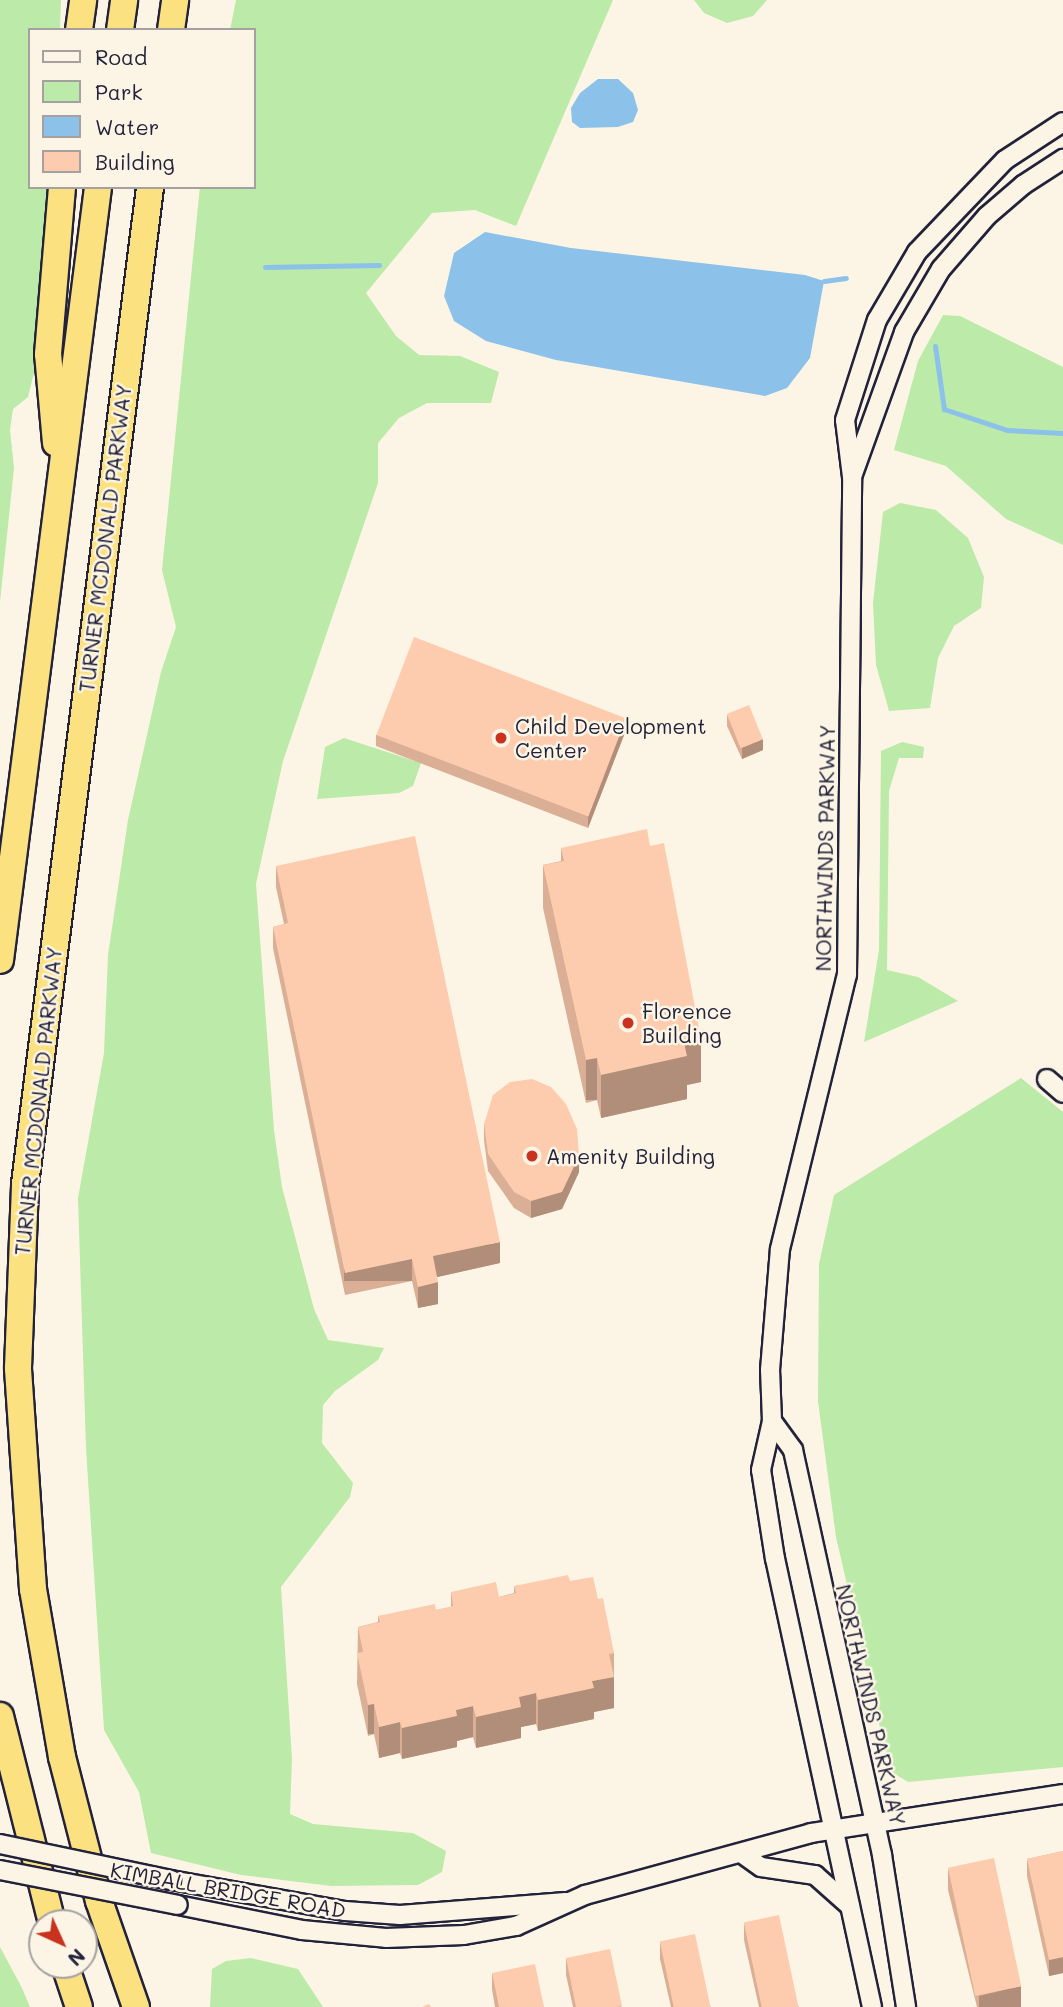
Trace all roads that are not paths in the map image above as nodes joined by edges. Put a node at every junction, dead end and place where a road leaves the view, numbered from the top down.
1 (83, 0) edge
2 (124, 0) edge
3 (175, 0) edge
4 (79, 28) edge
5 (120, 28) edge
6 (171, 28) edge
7 (1063, 122) edge
8 (1063, 159) edge
9 (62, 189) edge
10 (98, 189) edge
11 (150, 189) edge
12 (62, 473) junction
13 (852, 477) junction
14 (0, 960) edge
15 (1047, 1079) dead end
16 (1063, 1093) edge
17 (772, 1421) junction
18 (0, 1716) edge
19 (1063, 1794) edge
20 (874, 1823) junction
21 (832, 1830) junction
22 (0, 1844) edge
23 (741, 1853) junction
24 (0, 1870) edge
25 (568, 1901) junction
26 (850, 1907) junction
27 (48, 1909) edge
28 (70, 1979) edge
29 (79, 2007) edge
30 (136, 2007) edge
31 (872, 2007) edge
32 (906, 2007) edge

1 - 4 highway
2 - 5 highway
3 - 6 highway
7 - 13 street, NORTHWINDS PARKWAY
8 - 13 street, NORTHWINDS PARKWAY
9 - 12 highway
10 - 12 highway
11 - 30 highway, TURNER MCDONALD PARKWAY
12 - 14 highway
13 - 17 street, NORTHWINDS PARKWAY
15 - 16 street
17 - 20 street, NORTHWINDS PARKWAY
17 - 21 street, NORTHWINDS PARKWAY
18 - 27 highway
19 - 20 street, KIMBALL BRIDGE ROAD
20 - 21 street, KIMBALL BRIDGE ROAD
20 - 32 street, NORTHWINDS PARKWAY
21 - 23 street, KIMBALL BRIDGE ROAD
21 - 26 street, NORTHWINDS PARKWAY
22 - 25 street, KIMBALL BRIDGE ROAD, bridge
23 - 25 street, KIMBALL BRIDGE ROAD
23 - 26 street
24 - 25 street, KIMBALL BRIDGE ROAD, bridge
26 - 31 street, NORTHWINDS PARKWAY
28 - 29 highway

